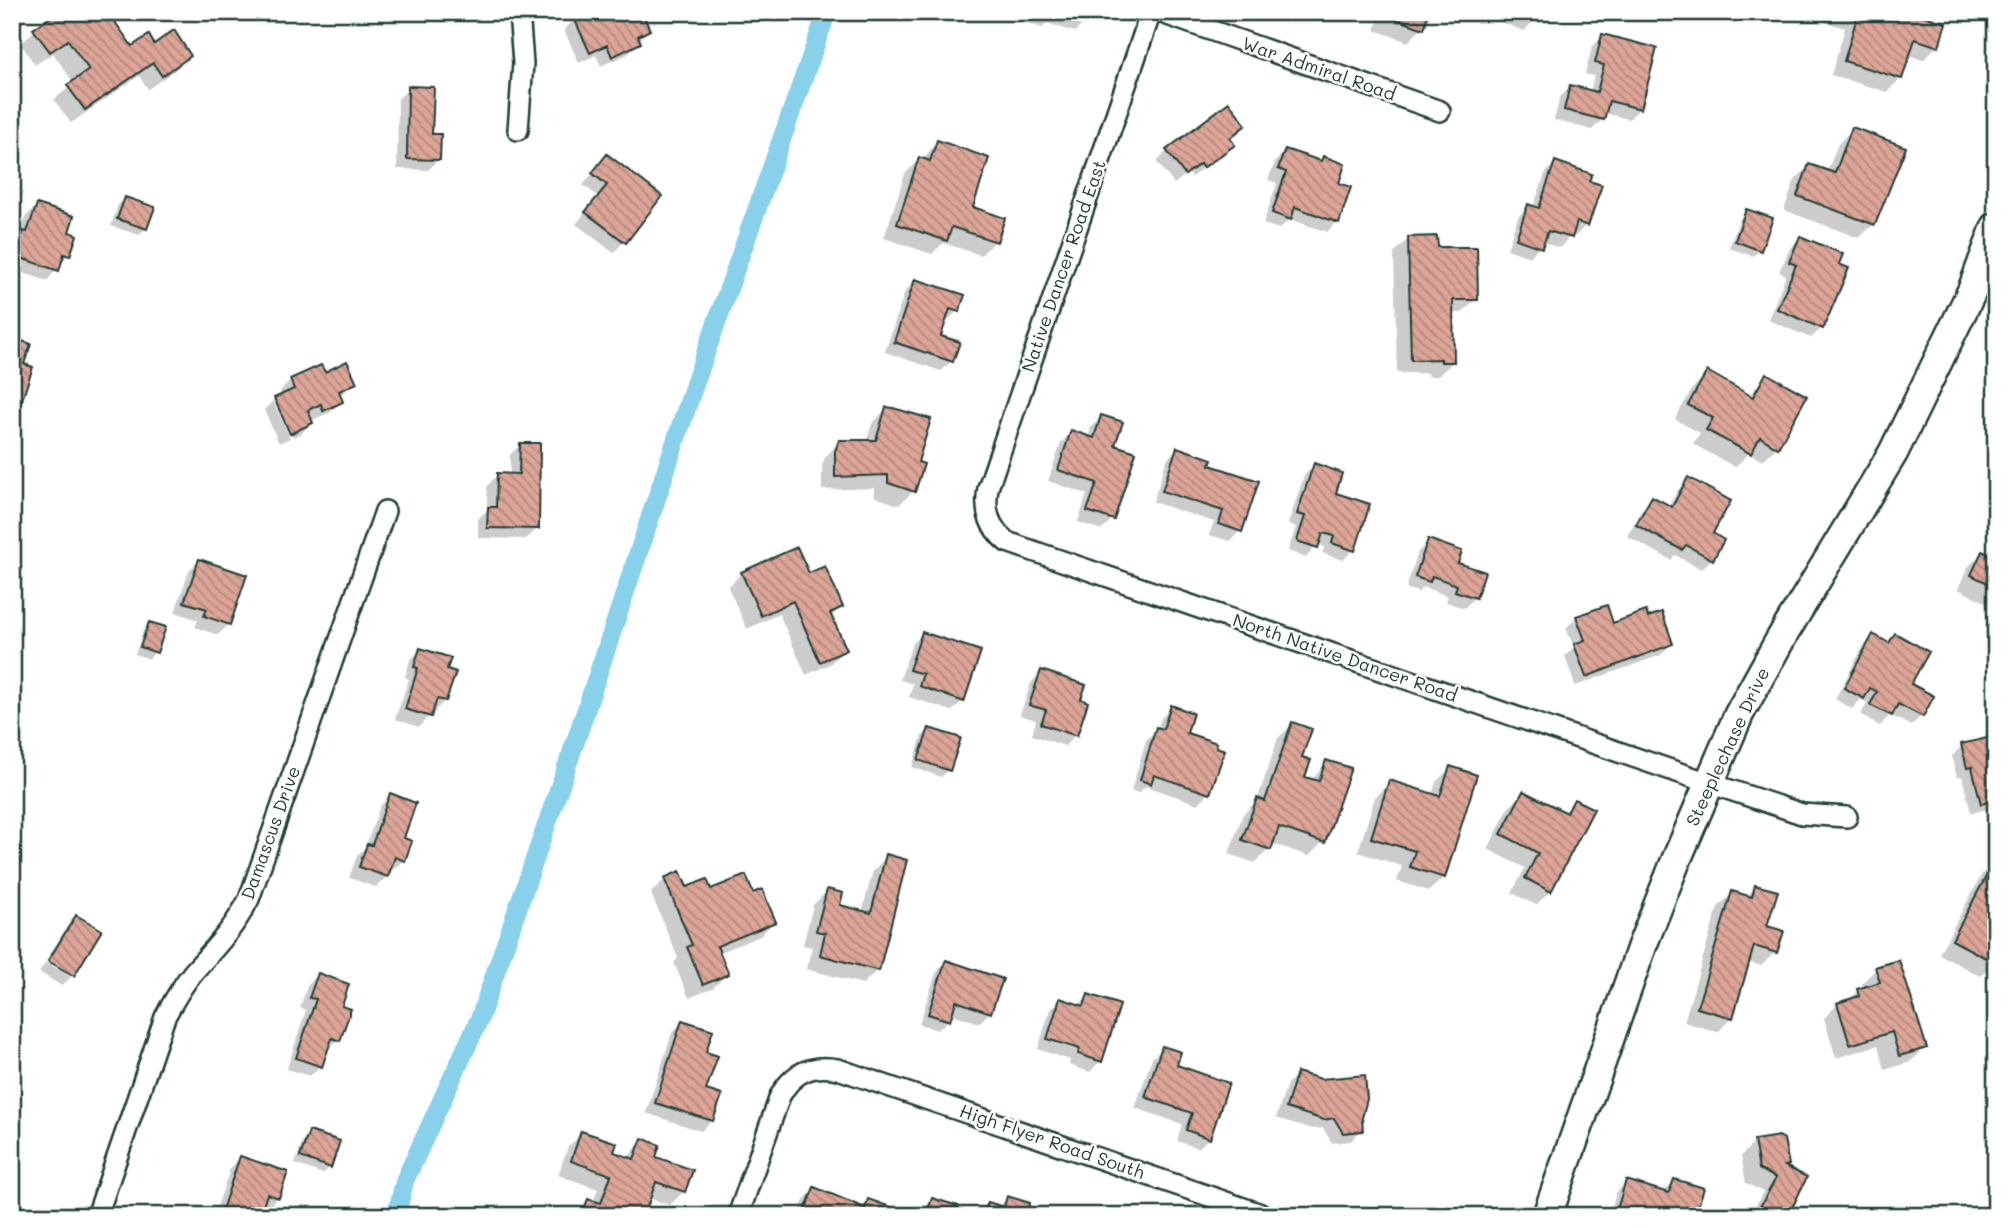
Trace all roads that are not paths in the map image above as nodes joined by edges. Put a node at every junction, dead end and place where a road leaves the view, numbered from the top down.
1 (519, 12) edge
2 (1151, 12) edge
3 (1158, 12) edge
4 (1440, 111) dead end
5 (518, 130) dead end
6 (1996, 227) edge
7 (386, 511) dead end
8 (989, 521) joint
9 (1709, 783) junction
10 (1847, 817) dead end
11 (97, 1216) edge
12 (738, 1216) edge
13 (1268, 1216) edge
14 (1547, 1216) edge

1 - 5 street
2 - 8 street, Native Dancer Road East
3 - 4 street, War Admiral Road
6 - 9 street, Steeplechase Drive
7 - 11 street, Damascus Drive
8 - 9 street, North Native Dancer Road
9 - 10 street, North Native Dancer Road
9 - 14 street, Steeplechase Drive
12 - 13 street, High Flyer Road South

